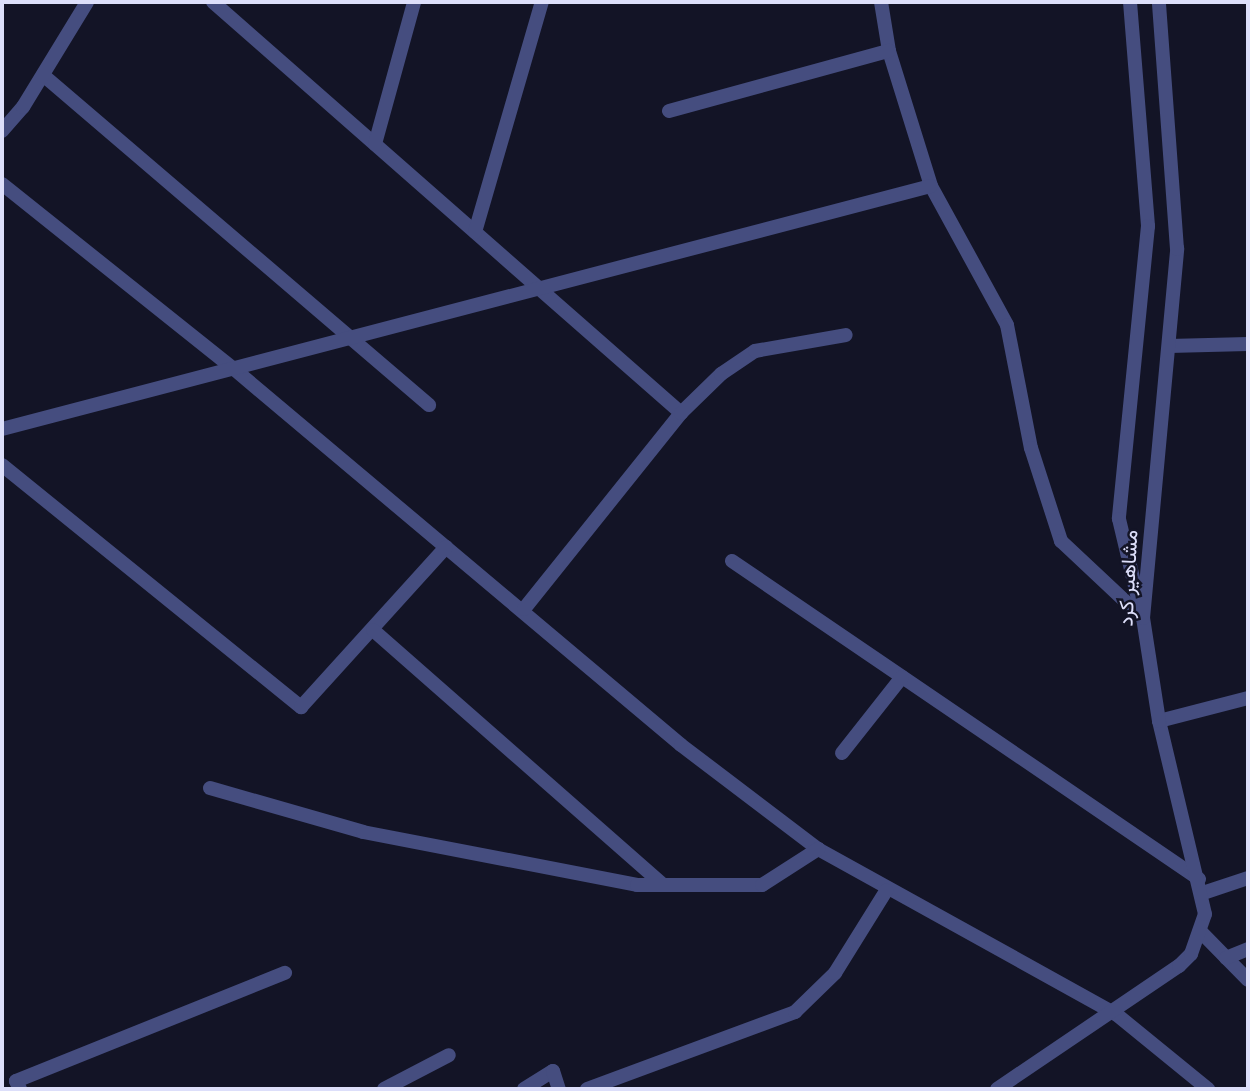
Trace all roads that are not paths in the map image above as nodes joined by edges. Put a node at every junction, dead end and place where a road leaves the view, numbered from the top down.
1 (88, 2) edge
2 (213, 2) edge
3 (414, 2) edge
4 (542, 2) edge
5 (881, 2) edge
6 (1130, 2) edge
7 (1159, 2) edge
8 (889, 51) junction
9 (43, 75) junction
10 (669, 111) dead end
11 (2, 131) edge
12 (375, 144) junction
13 (2, 184) edge
14 (931, 186) junction
15 (475, 232) junction
16 (541, 290) junction
17 (846, 335) dead end
18 (351, 338) junction
19 (1248, 344) edge
20 (1169, 346) junction
21 (234, 369) junction
22 (429, 405) dead end
23 (681, 413) junction
24 (2, 429) edge
25 (2, 466) edge
26 (446, 547) junction
27 (732, 561) dead end
28 (524, 609) junction
29 (1143, 618) junction
30 (373, 630) junction
31 (902, 677) junction
32 (1248, 698) edge
33 (1159, 721) junction
34 (842, 753) dead end
35 (210, 788) dead end
36 (818, 849) junction
37 (1248, 878) edge
38 (663, 885) junction
39 (1201, 886) junction
40 (887, 891) junction
41 (1201, 932) junction
42 (1248, 949) edge
43 (1226, 958) junction
44 (285, 973) dead end
45 (1248, 980) edge
46 (1116, 1014) junction
47 (449, 1055) dead end
48 (20, 1089) edge
49 (384, 1089) edge
50 (524, 1089) edge
51 (559, 1089) edge
52 (587, 1089) edge
53 (997, 1089) edge
54 (1208, 1089) edge

1 - 9 street
2 - 12 street
3 - 12 street
4 - 15 street
5 - 8 street
6 - 29 street
7 - 20 street, مشاهیر کرد
8 - 10 street
8 - 14 street
9 - 11 street
9 - 18 street
12 - 15 street
13 - 21 street
14 - 16 street
14 - 29 street
15 - 16 street
16 - 18 street
16 - 23 street
17 - 23 street
18 - 21 street
18 - 22 street
19 - 20 street
20 - 29 street, مشاهیر کرد
21 - 24 street
21 - 26 street
23 - 28 street
25 - 30 street
26 - 28 street
26 - 30 street
27 - 31 street
28 - 36 street
29 - 33 street, مشاهیر کرد
30 - 38 street
31 - 34 street
31 - 39 street
32 - 33 street
33 - 39 street, مشاهیر کرد
35 - 38 street
36 - 38 street
36 - 40 street
37 - 39 street
39 - 41 street, مشاهیر کرد
40 - 46 street
40 - 52 street
41 - 43 street
41 - 46 street, مشاهیر کرد
42 - 43 street
43 - 45 street
44 - 48 street
46 - 53 street, مشاهیر کرد
46 - 54 street
47 - 49 street
50 - 51 street

